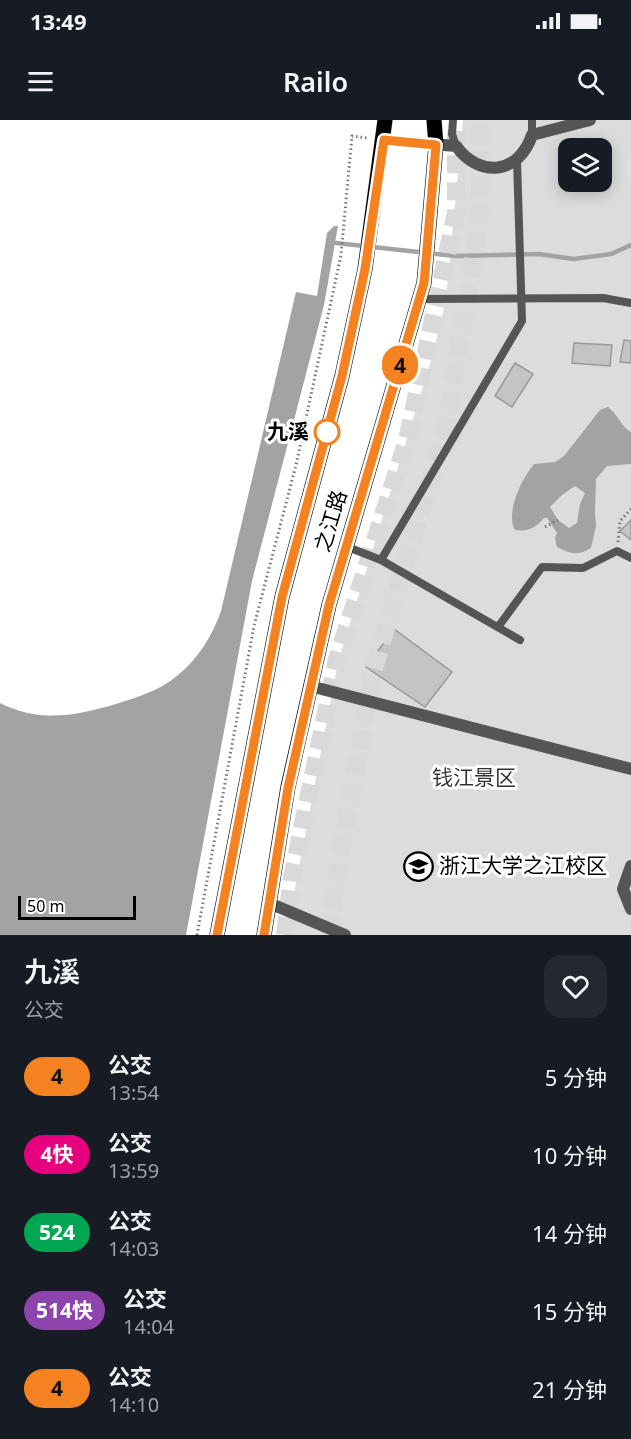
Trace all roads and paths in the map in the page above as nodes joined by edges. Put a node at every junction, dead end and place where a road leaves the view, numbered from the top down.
1 (385, 120) edge
2 (434, 120) edge
3 (453, 120) edge
4 (532, 120) edge
5 (590, 120) edge
6 (532, 135) junction
7 (384, 140) junction
8 (436, 145) junction
9 (456, 146) junction
10 (517, 160) junction
11 (419, 299) junction
12 (631, 303) edge
13 (631, 509) edge
14 (558, 520) dead end
15 (545, 527) dead end
16 (345, 546) junction
17 (617, 551) junction
18 (631, 558) edge
19 (381, 560) junction
20 (498, 627) junction
21 (520, 639) dead end
22 (310, 686) junction
23 (631, 769) edge
24 (631, 866) edge
25 (269, 903) junction
26 (631, 909) edge
27 (197, 935) edge
28 (217, 935) edge
29 (264, 935) edge
30 (345, 935) edge

1 - 7 main road, 之江路
2 - 8 main road, 之江路
3 - 9 lane
4 - 6 lane
5 - 6 street
6 - 10 street
7 - 8 street
7 - 27 path
7 - 28 main road, 之江路
8 - 9 street
8 - 11 main road, 之江路
9 - 10 street
10 - 19 lane
11 - 12 lane
11 - 16 main road, 之江路
13 - 17 path
14 - 15 path
16 - 19 lane
16 - 22 main road, 之江路
17 - 18 lane
17 - 20 lane
19 - 20 lane
20 - 21 lane
22 - 23 street
22 - 25 main road, 之江路
24 - 26 street
25 - 29 main road, 之江路
25 - 30 street

